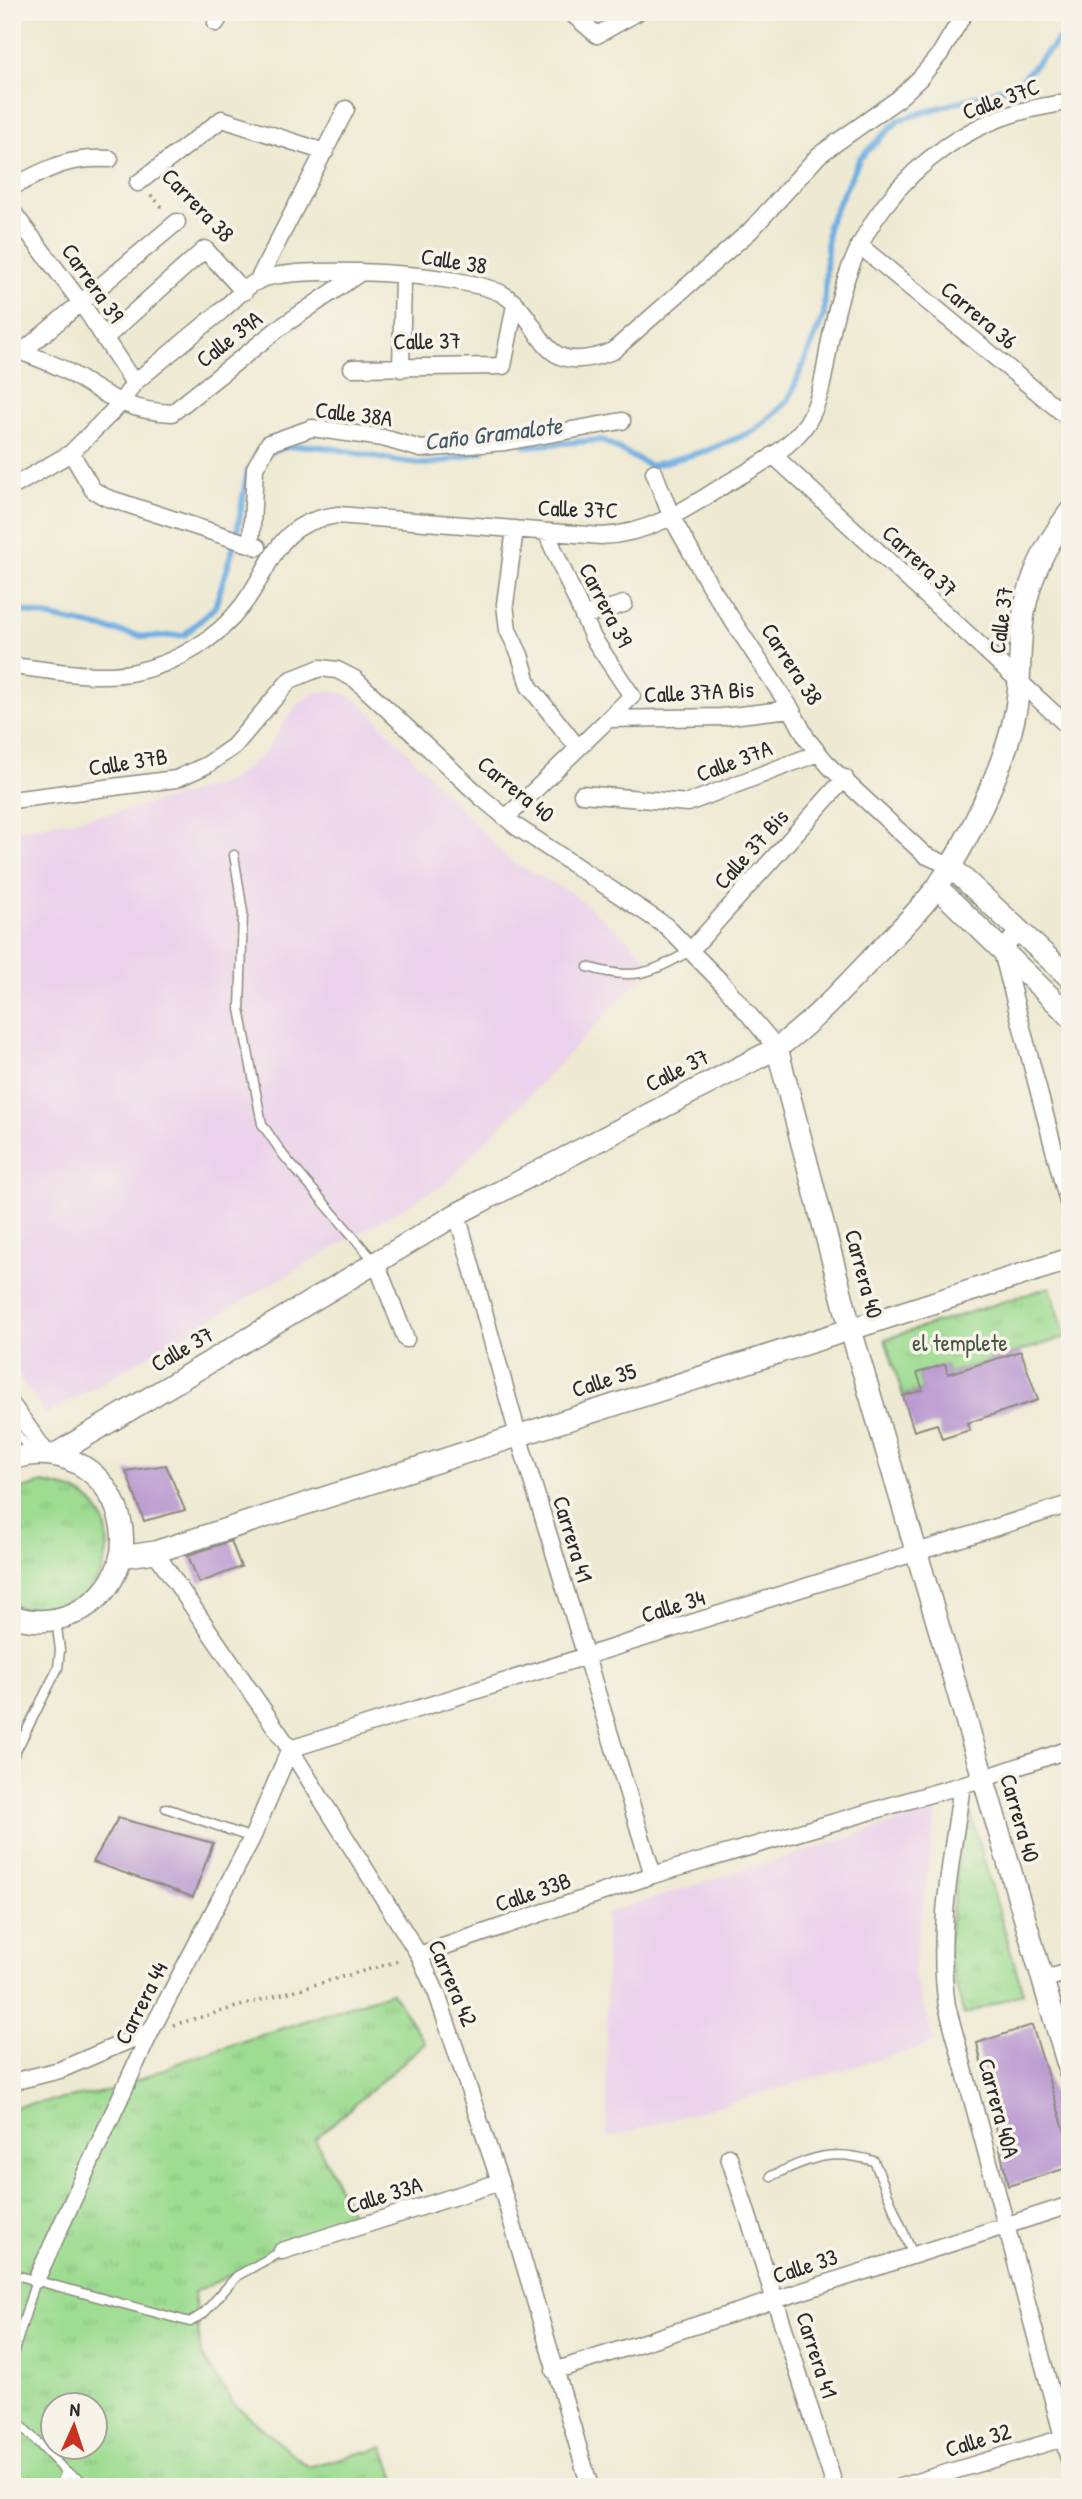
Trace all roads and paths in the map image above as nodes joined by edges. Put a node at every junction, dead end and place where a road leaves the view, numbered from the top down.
1 (570, 12) edge
2 (638, 12) edge
3 (965, 12) edge
4 (1069, 101) edge
5 (346, 109) dead end
6 (325, 152) junction
7 (110, 159) dead end
8 (138, 183) joint
9 (12, 187) edge
10 (12, 211) edge
11 (177, 222) joint
12 (859, 246) junction
13 (359, 272) junction
14 (403, 276) junction
15 (251, 287) junction
16 (82, 304) junction
17 (515, 304) junction
18 (104, 339) junction
19 (17, 350) edge
20 (352, 368) dead end
21 (401, 369) junction
22 (134, 383) junction
23 (120, 404) junction
24 (1070, 419) edge
25 (622, 421) dead end
26 (71, 453) junction
27 (773, 455) junction
28 (654, 472) dead end
29 (12, 487) edge
30 (1070, 512) edge
31 (672, 518) junction
32 (515, 529) junction
33 (546, 532) junction
34 (248, 543) junction
35 (274, 552) junction
36 (624, 604) dead end
37 (583, 616) junction
38 (12, 666) edge
39 (337, 670) joint
40 (1021, 686) junction
41 (632, 696) joint
42 (791, 709) junction
43 (608, 719) junction
44 (1070, 728) edge
45 (578, 748) junction
46 (818, 753) junction
47 (845, 778) junction
48 (582, 794) dead end
49 (12, 800) edge
50 (506, 818) junction
51 (234, 855) dead end
52 (925, 855) junction
53 (950, 866) junction
54 (937, 887) junction
55 (1017, 932) junction
56 (691, 950) junction
57 (1002, 952) junction
58 (588, 967) dead end
59 (1070, 978) edge
60 (1070, 1016) edge
61 (777, 1048) junction
62 (1070, 1210) edge
63 (457, 1214) junction
64 (1070, 1259) edge
65 (377, 1265) junction
66 (850, 1328) junction
67 (406, 1339) dead end
68 (12, 1405) edge
69 (12, 1428) edge
70 (518, 1435) junction
71 (45, 1455) junction
72 (12, 1459) edge
73 (1070, 1503) edge
74 (155, 1552) junction
75 (916, 1553) junction
76 (121, 1557) junction
77 (12, 1616) edge
78 (56, 1620) junction
79 (585, 1657) junction
80 (290, 1749) junction
81 (1070, 1749) edge
82 (12, 1759) edge
83 (972, 1782) junction
84 (166, 1808) dead end
85 (251, 1838) junction
86 (653, 1875) junction
87 (419, 1955) junction
88 (1070, 1972) edge
89 (1041, 1980) junction
90 (151, 2031) junction
91 (1070, 2072) edge
92 (12, 2082) edge
93 (729, 2157) dead end
94 (771, 2176) dead end
95 (500, 2182) junction
96 (1070, 2205) edge
97 (1007, 2224) junction
98 (282, 2251) joint
99 (913, 2255) junction
100 (12, 2274) edge
101 (36, 2280) junction
102 (775, 2299) junction
103 (12, 2358) edge
104 (554, 2371) junction
105 (12, 2407) edge
106 (1067, 2437) edge
107 (1070, 2463) edge
108 (66, 2472) junction
109 (59, 2487) edge
110 (93, 2487) edge
111 (590, 2487) edge
112 (835, 2487) edge
113 (900, 2487) edge

1 - 2 street
3 - 17 street, Calle 38
4 - 12 street, Calle 37C
5 - 6 street
6 - 8 street
6 - 15 street
7 - 9 street
8 - 11 path, Carrera 38
10 - 16 street, Carrera 39
11 - 16 street
12 - 24 street, Carrera 36
12 - 27 street, Calle 37C
13 - 14 street, Calle 38
13 - 15 street, Calle 38
13 - 23 street, Calle 39A
14 - 17 street, Calle 38
14 - 21 street
15 - 18 street, Carrera 38
15 - 22 street, Calle 38
16 - 18 street, Carrera 39
16 - 19 street
17 - 21 street, Calle 37
18 - 22 street, Carrera 39
19 - 23 street, Calle 39A
20 - 21 street, Calle 37
22 - 23 street, Calle 38
23 - 26 street, Calle 38
25 - 34 street, Calle 38A
26 - 29 street, Calle 38
26 - 34 street
27 - 31 street, Calle 37C
27 - 40 street, Carrera 37
28 - 31 street, Carrera 38
30 - 40 street, Calle 37
31 - 33 street, Calle 37C
31 - 42 street, Carrera 38
32 - 33 street, Calle 37C
32 - 35 street, Calle 37C
32 - 45 street
33 - 37 street, Carrera 39
34 - 35 street
35 - 38 street, Calle 37C
36 - 37 street
37 - 41 street, Carrera 39
39 - 49 street, Calle 37B
39 - 50 street, Carrera 40
40 - 44 street, Carrera 37
40 - 53 street, Calle 37
41 - 43 street, Calle 37A Bis
42 - 43 street, Calle 37A Bis
42 - 46 street, Carrera 38
43 - 45 street, Calle 37A Bis
45 - 50 street, Calle 37A Bis
46 - 47 street, Carrera 38
46 - 48 street, Calle 37A
47 - 52 street, Carrera 38
47 - 56 street, Calle 37 Bis
50 - 56 street, Carrera 40
51 - 65 lane
52 - 53 street, Carrera 38
52 - 54 street, Carrera 38
53 - 54 street, Calle 37
53 - 55 street, Carrera 38
54 - 57 street, Carrera 38
54 - 61 street, Calle 37
55 - 57 street
55 - 59 street, Carrera 38
56 - 58 lane
56 - 61 street, Carrera 40
57 - 60 street, Carrera 38
57 - 62 street
61 - 63 street, Calle 37
61 - 66 street, Carrera 40
63 - 65 street, Calle 37
63 - 70 street, Carrera 41
64 - 66 street, Calle 35
65 - 67 street
65 - 71 street, Calle 37
66 - 70 street, Calle 35
66 - 75 street, Carrera 40
68 - 71 street
69 - 71 lane
70 - 74 street, Calle 35
70 - 79 street, Carrera 41
71 - 72 street
71 - 76 street
73 - 75 street, Calle 34
74 - 76 street, Calle 35
74 - 80 street, Carrera 42
75 - 79 street, Calle 34
75 - 83 street, Carrera 40
76 - 78 street
77 - 78 street
78 - 82 lane
79 - 80 street, Calle 34
79 - 86 street, Carrera 41
80 - 85 street, Carrera 44
80 - 87 street, Carrera 42
81 - 83 street, Calle 33B
83 - 86 street, Calle 33B
83 - 89 street, Carrera 40
83 - 97 street, Carrera 40A
84 - 85 lane
85 - 90 street, Carrera 44
86 - 87 street, Calle 33B
87 - 90 path
87 - 95 street, Carrera 42
88 - 89 street
89 - 91 street, Carrera 40
90 - 92 street
90 - 101 street, Carrera 44
93 - 102 street, Carrera 41
94 - 99 lane
95 - 98 street, Calle 33A
95 - 104 street, Carrera 42
96 - 97 street, Calle 33
97 - 99 street, Calle 33
97 - 106 street, Carrera 40A
98 - 101 lane
99 - 102 street, Calle 33
100 - 101 lane
101 - 103 lane
102 - 104 street, Calle 33
102 - 112 street, Carrera 41
104 - 111 street, Carrera 42
105 - 108 lane
106 - 107 street, Carrera 40A
106 - 113 street, Calle 32
108 - 109 lane
108 - 110 lane

